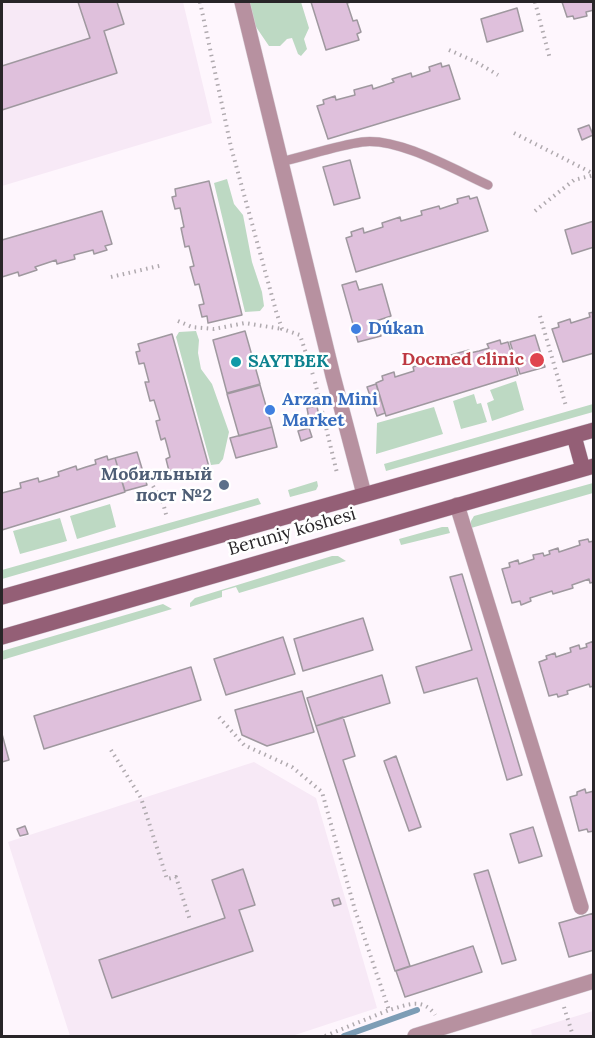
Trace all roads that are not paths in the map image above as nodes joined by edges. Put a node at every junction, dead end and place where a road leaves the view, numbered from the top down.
1 (242, 2) edge
2 (280, 162) junction
3 (488, 186) dead end
4 (594, 430) edge
5 (574, 436) junction
6 (588, 467) edge
7 (364, 495) junction
8 (457, 506) junction
9 (2, 597) edge
10 (2, 636) edge
11 (581, 907) dead end
12 (594, 981) edge
13 (443, 1032) edge
14 (415, 1036) edge

1 - 2 street
2 - 3 lane
2 - 7 street
4 - 5 main road, Beruniy kóshesi
5 - 6 main road
5 - 7 main road, Beruniy kóshesi
6 - 8 main road, Beruniy kóshesi
7 - 9 main road, Beruniy kóshesi
8 - 10 main road, Beruniy kóshesi
8 - 11 street
12 - 13 street
13 - 14 street

